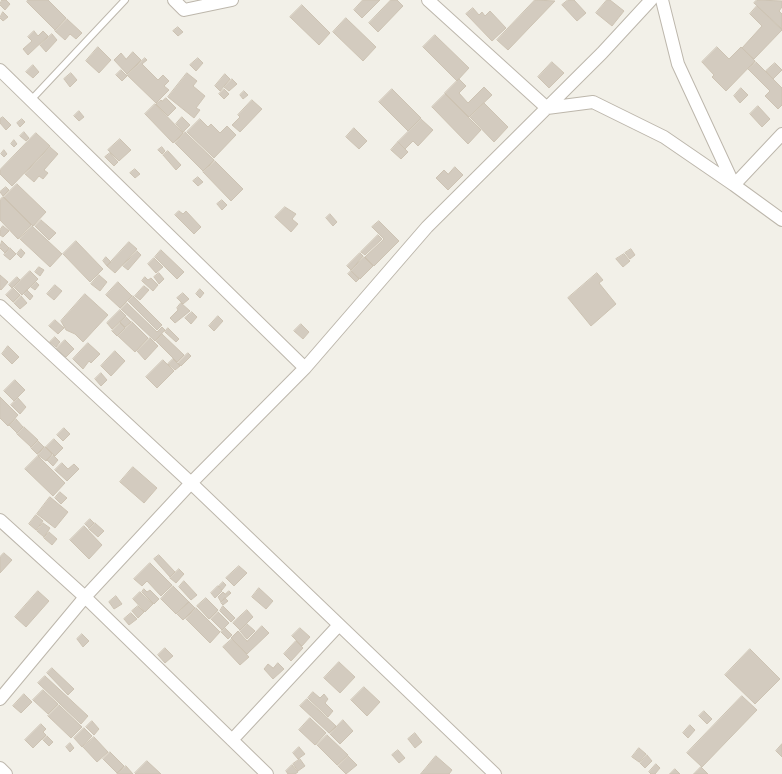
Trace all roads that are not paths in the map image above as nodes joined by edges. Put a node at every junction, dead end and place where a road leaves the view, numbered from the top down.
1 (125, 0) edge
2 (174, 0) edge
3 (232, 0) edge
4 (428, 0) edge
5 (650, 0) edge
6 (662, 0) edge
7 (0, 70) edge
8 (31, 100) junction
9 (547, 108) junction
10 (782, 134) edge
11 (734, 185) junction
12 (782, 220) edge
13 (0, 306) edge
14 (305, 368) junction
15 (191, 483) junction
16 (0, 520) edge
17 (85, 597) junction
18 (339, 625) junction
19 (0, 699) edge
20 (232, 740) junction
21 (0, 768) edge
22 (6, 774) edge
23 (267, 774) edge
24 (495, 774) edge

1 - 8 lane
2 - 3 street
4 - 9 street
5 - 9 street
6 - 11 street
7 - 8 street
8 - 14 street
9 - 11 street
9 - 14 street
10 - 11 street
11 - 12 street
13 - 15 street
14 - 15 street
15 - 17 street
15 - 18 street
16 - 17 street
17 - 19 street
17 - 20 street
18 - 20 street
18 - 24 street
20 - 23 street
21 - 22 street

